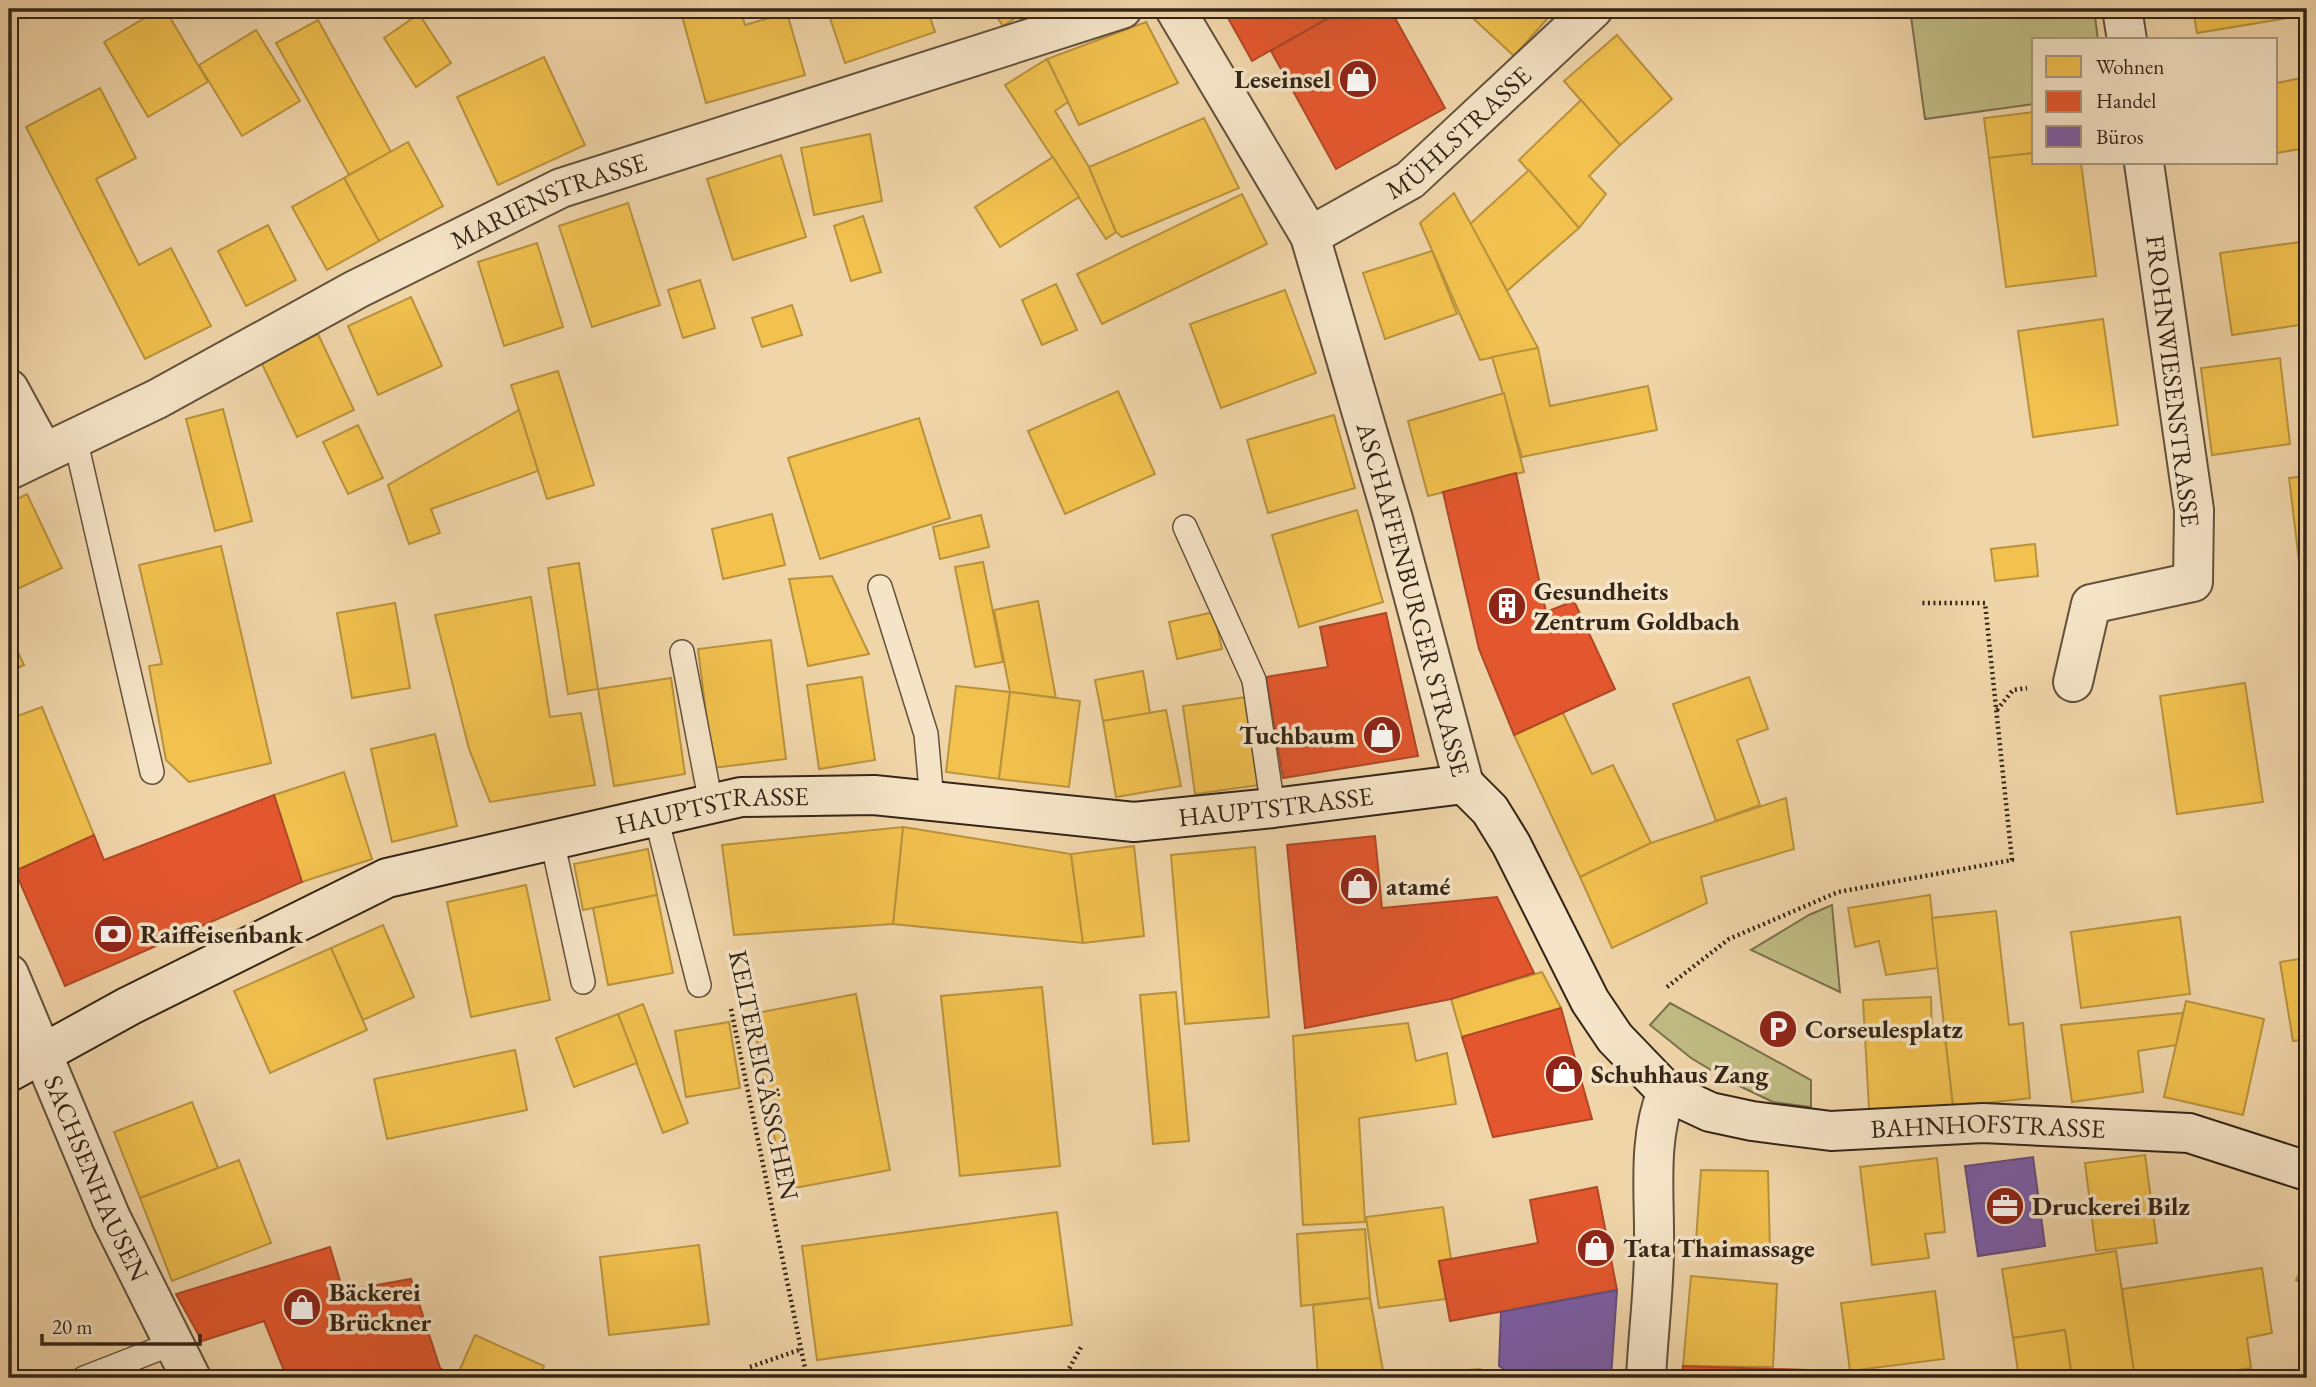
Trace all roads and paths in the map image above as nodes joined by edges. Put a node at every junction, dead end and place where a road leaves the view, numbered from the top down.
1 (1122, 9) edge
2 (1175, 9) edge
3 (1593, 9) edge
4 (2122, 9) edge
5 (2127, 38) edge
6 (2144, 164) edge
7 (1310, 236) junction
8 (9, 389) edge
9 (60, 445) junction
10 (9, 470) edge
11 (1185, 527) dead end
12 (880, 587) dead end
13 (1919, 603) dead end
14 (682, 652) dead end
15 (2073, 682) dead end
16 (152, 772) dead end
17 (1464, 784) junction
18 (932, 801) junction
19 (711, 804) junction
20 (1273, 808) junction
21 (656, 817) junction
22 (552, 840) junction
23 (9, 974) edge
24 (583, 982) dead end
25 (699, 985) dead end
26 (1667, 986) dead end
27 (729, 1000) dead end
28 (43, 1052) junction
29 (9, 1072) edge
30 (1667, 1092) junction
31 (2307, 1171) edge
32 (174, 1343) junction
33 (1081, 1348) dead end
34 (802, 1349) junction
35 (750, 1367) dead end
36 (84, 1378) edge
37 (191, 1378) edge
38 (1025, 1378) edge
39 (1064, 1378) edge
40 (1646, 1378) edge

1 - 9 street, MARIENSTRASSE
2 - 7 street, ASCHAFFENBURGER STRASSE
3 - 7 street, MÜHLSTRASSE
4 - 5 street
6 - 15 street, FROHNWIESENSTRASSE
7 - 17 street, ASCHAFFENBURGER STRASSE
8 - 9 street
9 - 10 street, MARIENSTRASSE
9 - 16 lane
11 - 20 lane
12 - 18 lane
13 - 26 path
14 - 19 lane
17 - 20 street, HAUPTSTRASSE
17 - 30 street, ASCHAFFENBURGER STRASSE
18 - 19 street, HAUPTSTRASSE
18 - 20 street, HAUPTSTRASSE
19 - 21 street, HAUPTSTRASSE
21 - 22 street, HAUPTSTRASSE
21 - 25 lane
22 - 24 lane
22 - 28 street, HAUPTSTRASSE
23 - 28 street, SACHSENHAUSEN
27 - 34 path, KELTEREIGÄSSCHEN
28 - 29 street, HAUPTSTRASSE
28 - 32 street, SACHSENHAUSEN
30 - 31 street, BAHNHOFSTRASSE
30 - 40 street
32 - 36 lane
32 - 37 street, SACHSENHAUSEN
33 - 39 path
34 - 35 path
34 - 38 path, KELTEREIGÄSSCHEN

